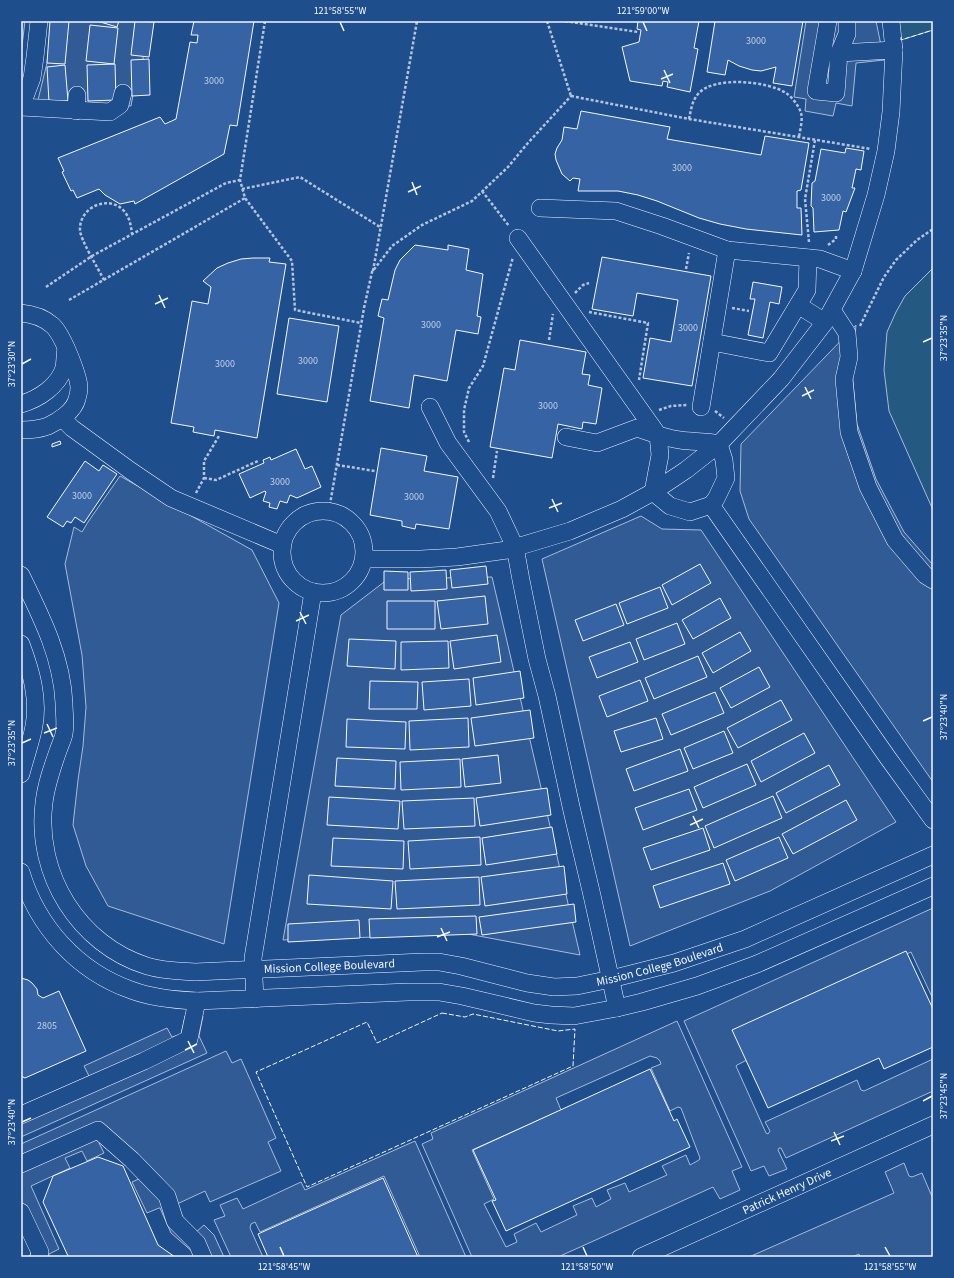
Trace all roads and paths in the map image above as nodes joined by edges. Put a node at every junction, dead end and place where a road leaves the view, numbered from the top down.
1 (39, 21) edge
2 (265, 21) edge
3 (417, 21) edge
4 (547, 21) edge
5 (565, 21) edge
6 (828, 21) edge
7 (847, 21) edge
8 (891, 21) edge
9 (638, 32) dead end
10 (894, 50) junction
11 (839, 53) junction
12 (123, 93) dead end
13 (571, 96) junction
14 (21, 107) edge
15 (689, 119) junction
16 (799, 137) junction
17 (815, 140) junction
18 (886, 152) junction
19 (240, 180) junction
20 (242, 189) junction
21 (482, 191) junction
22 (245, 198) junction
23 (540, 208) dead end
24 (380, 227) junction
25 (933, 229) edge
26 (132, 234) junction
27 (518, 238) junction
28 (727, 250) junction
29 (92, 256) junction
30 (814, 258) junction
31 (853, 271) junction
32 (372, 272) junction
33 (104, 280) junction
34 (589, 283) dead end
35 (46, 287) dead end
36 (69, 300) dead end
37 (571, 301) junction
38 (798, 305) junction
39 (21, 312) edge
40 (828, 316) junction
41 (361, 323) junction
42 (848, 333) junction
43 (712, 342) junction
44 (66, 347) junction
45 (635, 402) junction
46 (21, 404) edge
47 (701, 407) dead end
48 (430, 408) dead end
49 (62, 418) junction
50 (21, 430) edge
51 (658, 435) junction
52 (219, 436) dead end
53 (566, 437) dead end
54 (469, 444) dead end
55 (719, 444) junction
56 (497, 451) dead end
57 (258, 461) dead end
58 (337, 465) junction
59 (375, 471) dead end
60 (488, 474) dead end
61 (204, 478) junction
62 (653, 492) junction
63 (711, 505) junction
64 (190, 506) junction
65 (329, 510) junction
66 (282, 545) junction
67 (515, 547) junction
68 (365, 559) junction
69 (21, 575) edge
70 (933, 580) edge
71 (313, 592) junction
72 (21, 644) edge
73 (21, 774) edge
74 (933, 820) edge
75 (933, 855) edge
76 (21, 872) edge
77 (933, 886) edge
78 (254, 970) junction
79 (611, 979) junction
80 (256, 998) junction
81 (196, 1001) junction
82 (617, 1008) junction
83 (21, 1115) edge
84 (933, 1125) edge
85 (21, 1164) edge
86 (21, 1212) edge
87 (39, 1257) edge
88 (203, 1257) edge
89 (641, 1257) edge

1 - 14 street
2 - 19 path
3 - 24 path
4 - 13 path
5 - 9 path
6 - 11 street
7 - 11 street
8 - 10 street
10 - 11 street
10 - 18 street
12 - 14 street
13 - 15 path
13 - 21 path
15 - 16 path
15 - 16 path
16 - 17 path
17 - 18 path
17 - 30 path
18 - 31 street
19 - 20 path
19 - 26 path
20 - 22 path
20 - 24 path
21 - 27 path
21 - 32 path
22 - 33 path
22 - 41 path
23 - 28 street
24 - 32 path
25 - 42 path
26 - 29 path
26 - 29 path
27 - 37 street
27 - 54 path
28 - 30 street
28 - 43 street
29 - 33 path
29 - 35 path
30 - 31 street
30 - 38 street
31 - 40 street
32 - 41 path
33 - 36 path
34 - 37 path
37 - 45 street
37 - 45 path
38 - 40 street
38 - 43 street
39 - 44 street
40 - 42 street
40 - 55 street
41 - 58 path
42 - 70 street
43 - 47 street
44 - 46 street
44 - 49 street
45 - 51 street
48 - 67 street
49 - 50 street
49 - 64 street
51 - 53 street
51 - 55 street
51 - 62 street
52 - 61 path
55 - 62 street
55 - 63 street
56 - 60 path
57 - 61 path
58 - 59 path
58 - 65 path
61 - 64 path
62 - 63 street
62 - 67 street
63 - 74 street
64 - 66 street
65 - 66 street
65 - 68 street
66 - 71 street
67 - 68 street
67 - 79 street
68 - 71 street
69 - 78 street, Mission College Boulevard
71 - 78 street
72 - 73 street
75 - 79 street, Mission College Boulevard
76 - 81 street
77 - 82 street
78 - 79 street, Mission College Boulevard
78 - 80 street
79 - 82 street
80 - 81 street
80 - 82 street
81 - 83 street
84 - 89 street, Patrick Henry Drive
85 - 88 street
86 - 87 street

